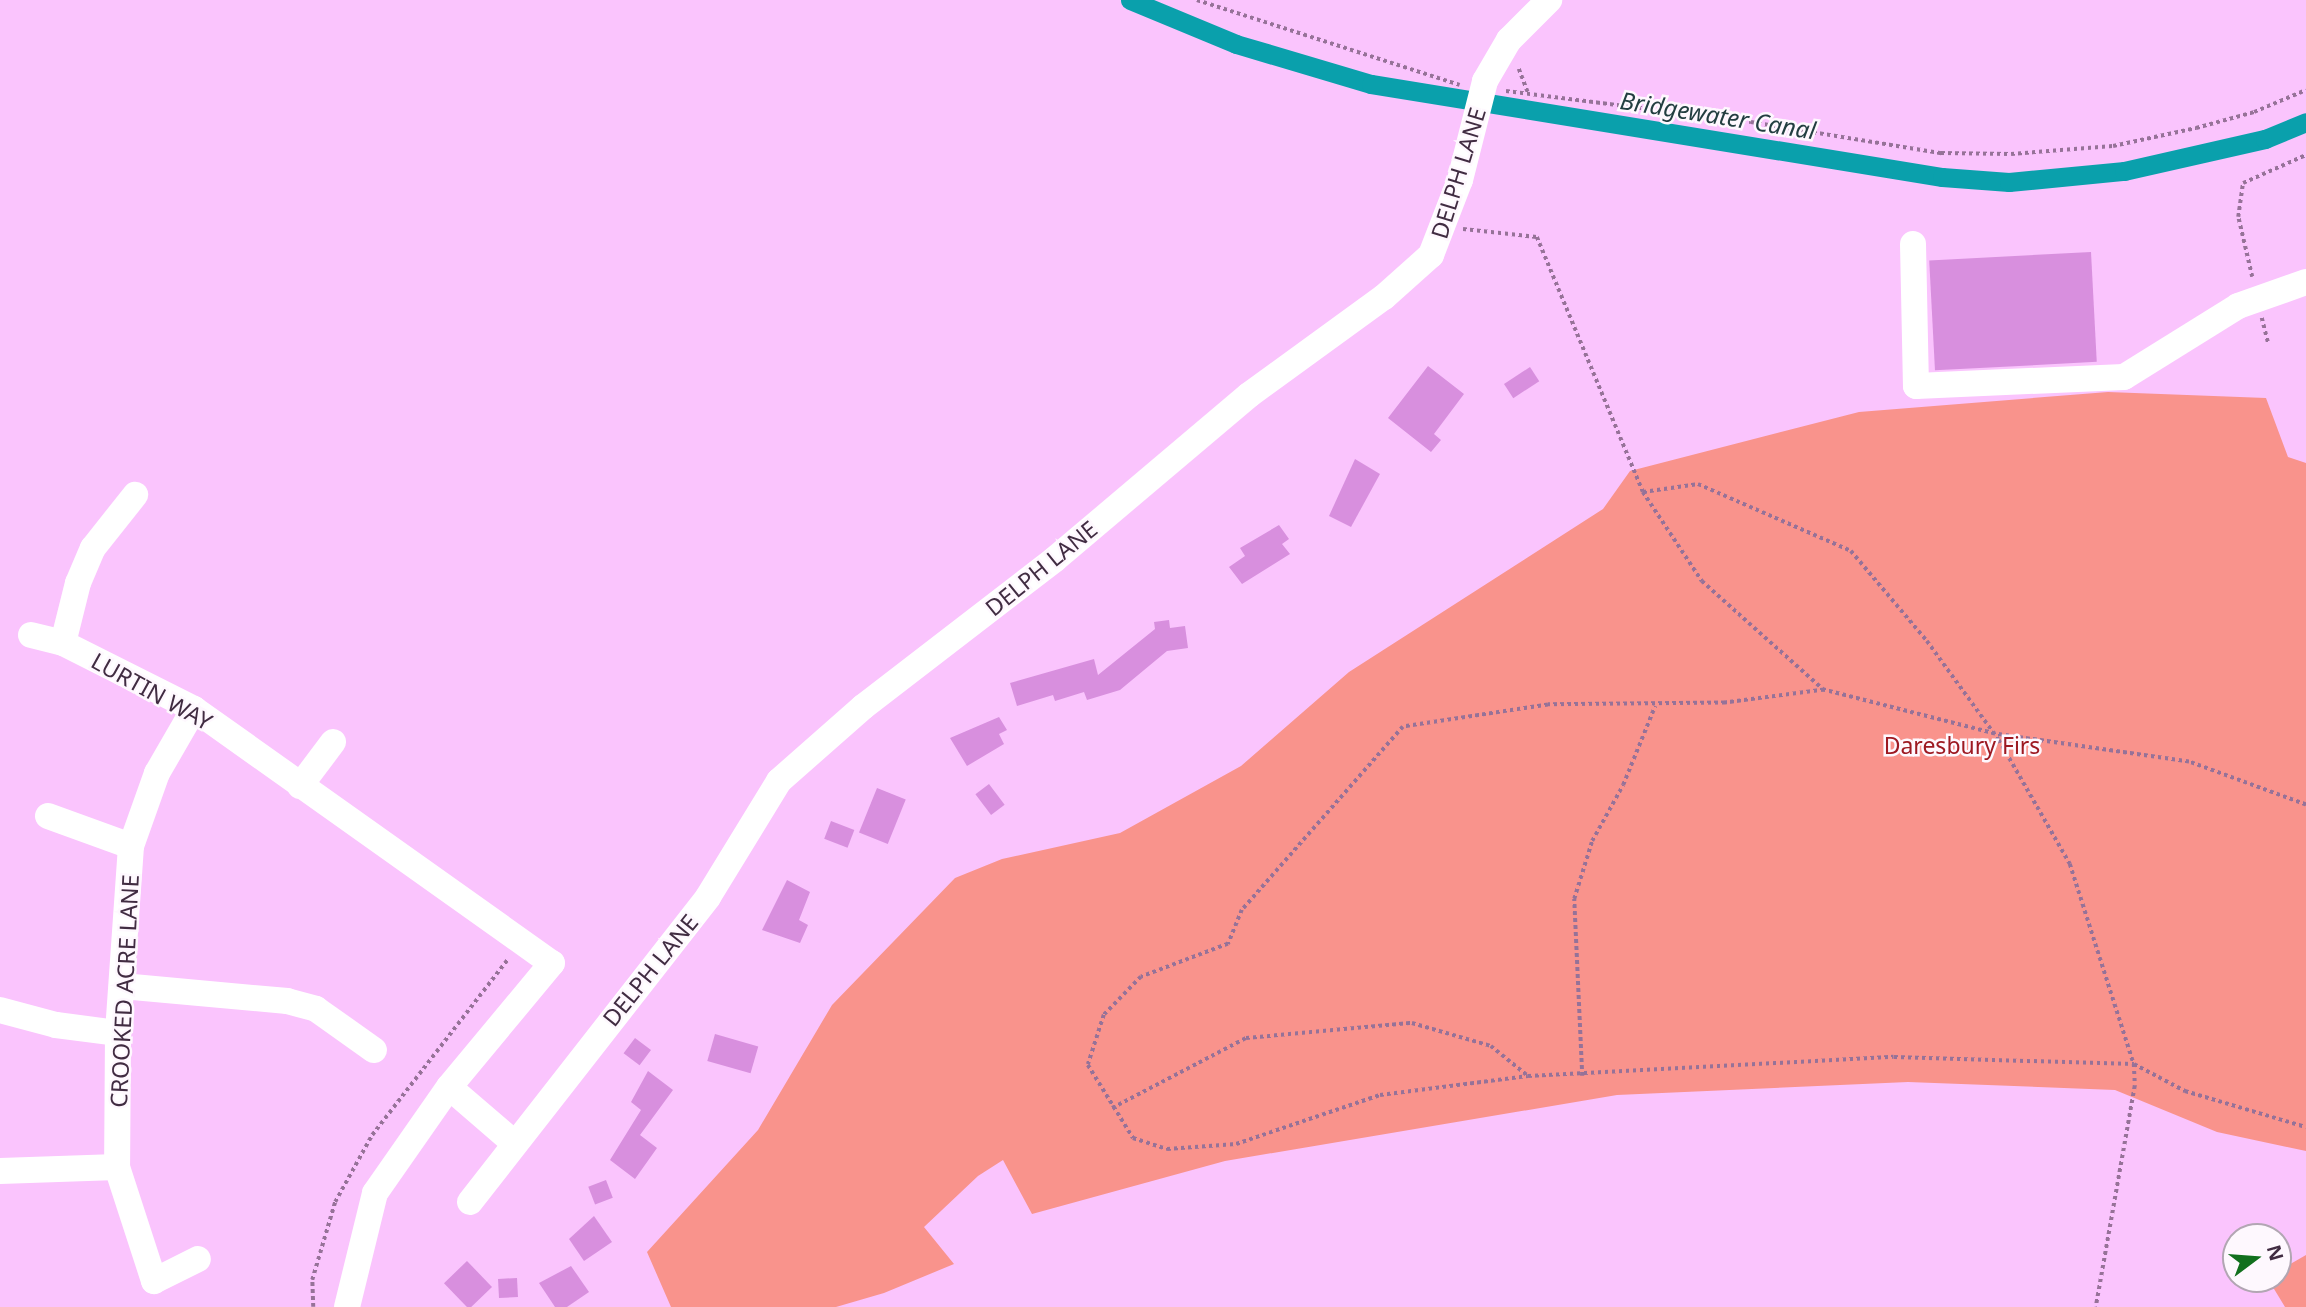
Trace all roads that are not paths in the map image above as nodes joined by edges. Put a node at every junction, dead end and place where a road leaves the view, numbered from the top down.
1 (1549, 0) edge
2 (1913, 244) dead end
3 (2306, 282) edge
4 (135, 495) dead end
5 (31, 635) dead end
6 (63, 643) junction
7 (194, 709) junction
8 (333, 742) dead end
9 (300, 786) junction
10 (48, 816) dead end
11 (131, 846) junction
12 (122, 986) junction
13 (0, 1010) edge
14 (118, 1033) junction
15 (374, 1050) dead end
16 (449, 1087) junction
17 (513, 1142) junction
18 (117, 1167) junction
19 (0, 1171) edge
20 (470, 1202) dead end
21 (198, 1259) dead end
22 (346, 1307) edge

1 - 17 street, DELPH LANE
2 - 3 street
4 - 6 street
5 - 6 street, LURTIN WAY
6 - 7 street, LURTIN WAY
7 - 9 street, LURTIN WAY
7 - 11 street, CROOKED ACRE LANE
8 - 9 street
9 - 16 street, LURTIN WAY
10 - 11 street
11 - 12 street, CROOKED ACRE LANE
12 - 14 street, CROOKED ACRE LANE
12 - 15 street
13 - 14 street
14 - 18 street, CROOKED ACRE LANE
16 - 17 street
16 - 22 street
17 - 20 street, DELPH LANE
18 - 19 street
18 - 21 street, CROOKED ACRE LANE

